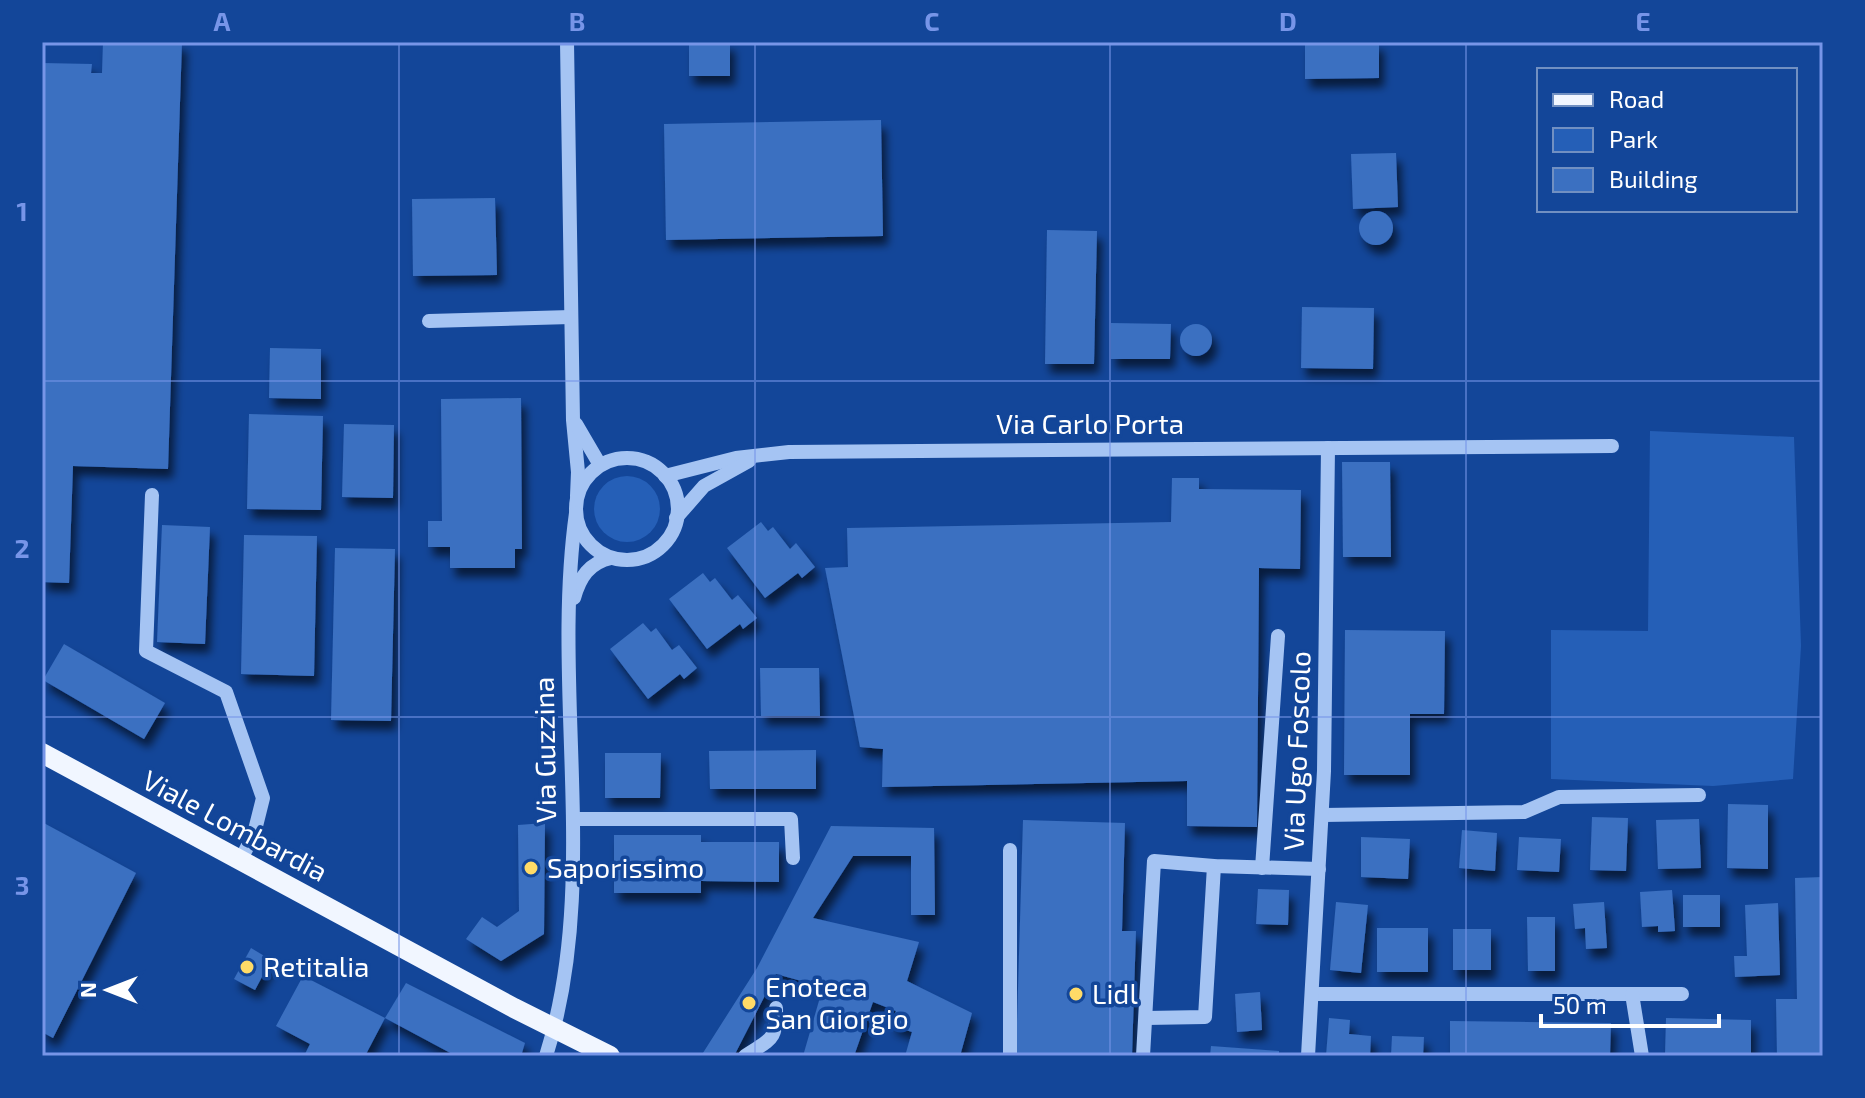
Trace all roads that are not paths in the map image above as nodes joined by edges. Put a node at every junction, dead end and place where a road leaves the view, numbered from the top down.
1 (567, 42) edge
2 (571, 317) junction
3 (429, 321) dead end
4 (573, 420) junction
5 (1612, 446) dead end
6 (1328, 448) junction
7 (764, 454) junction
8 (600, 465) junction
9 (665, 476) junction
10 (152, 495) dead end
11 (577, 496) junction
12 (576, 513) junction
13 (676, 518) junction
14 (611, 558) junction
15 (569, 614) junction
16 (1278, 636) dead end
17 (42, 753) edge
18 (1699, 795) dead end
19 (1323, 815) junction
20 (573, 819) junction
21 (1010, 850) dead end
22 (793, 858) dead end
23 (240, 861) junction
24 (1214, 866) junction
25 (1262, 868) junction
26 (1319, 869) junction
27 (1313, 994) junction
28 (1632, 994) junction
29 (1682, 994) dead end
30 (776, 1008) dead end
31 (1146, 1018) junction
32 (555, 1028) junction
33 (546, 1056) edge
34 (610, 1056) edge
35 (745, 1056) edge
36 (1010, 1056) edge
37 (1143, 1056) edge
38 (1308, 1056) edge
39 (1642, 1056) edge

1 - 2 street
2 - 3 street
2 - 4 street
4 - 8 street
4 - 11 street
5 - 6 street, Via Carlo Porta
6 - 7 street, Via Carlo Porta
6 - 19 street, Via Ugo Foscolo
7 - 9 street, Via Carlo Porta
7 - 13 street, Via Carlo Porta
8 - 9 street
8 - 11 street
9 - 13 street
10 - 23 street
11 - 12 street
12 - 14 street
12 - 15 street, Via Guzzina
13 - 14 street
14 - 15 street, Via Guzzina
15 - 20 street, Via Guzzina
16 - 25 street
17 - 23 main road, Viale Lombardia
18 - 19 street
19 - 26 street, Via Ugo Foscolo
20 - 22 street
20 - 32 street, Via Guzzina
21 - 36 street
23 - 32 main road, Viale Lombardia
24 - 25 street
24 - 31 street
24 - 31 street
25 - 26 street
26 - 27 street, Via Ugo Foscolo
27 - 28 street
27 - 38 street, Via Ugo Foscolo
28 - 29 street
28 - 39 street
30 - 35 street
31 - 37 street
32 - 33 street, Via Guzzina
32 - 34 main road, Viale Lombardia

